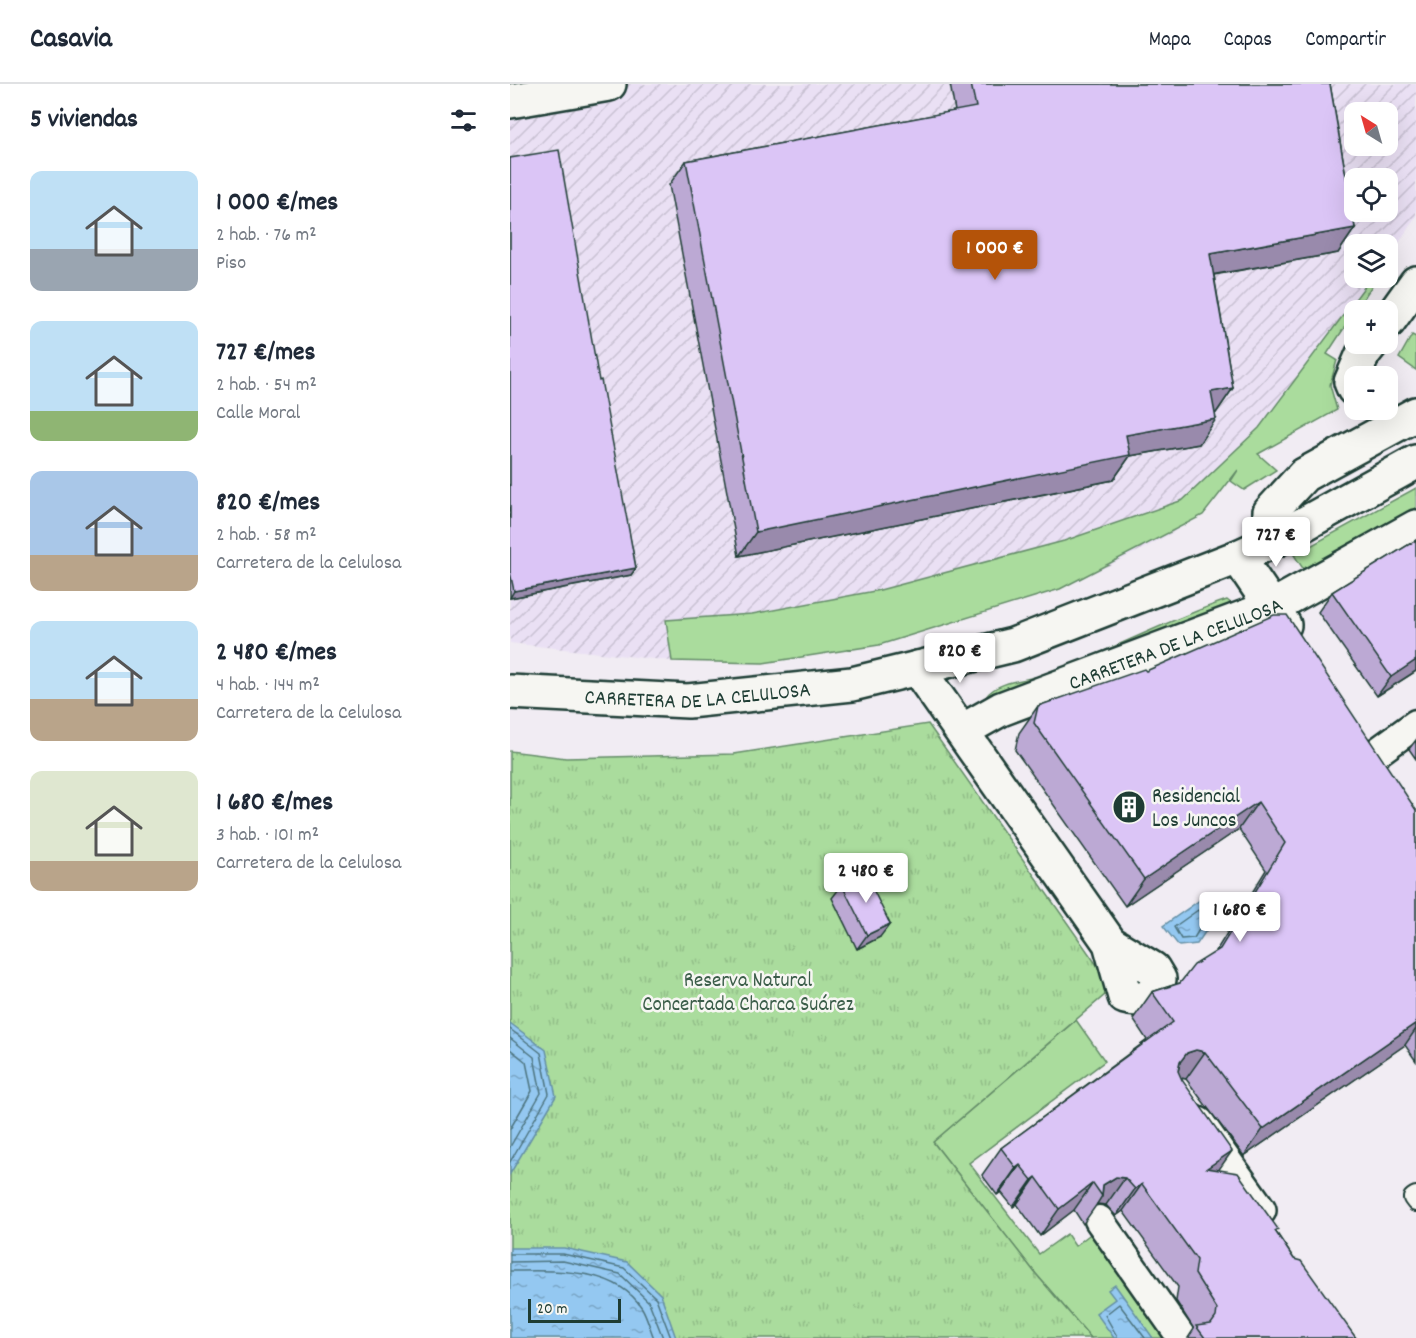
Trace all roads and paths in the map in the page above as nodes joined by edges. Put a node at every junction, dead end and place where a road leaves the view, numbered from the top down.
1 (609, 84) edge
2 (510, 101) edge
3 (1416, 284) edge
4 (1398, 308) edge
5 (1416, 414) edge
6 (1398, 417) edge
7 (1374, 420) edge
8 (1416, 462) edge
9 (1416, 527) edge
10 (1275, 540) junction
11 (1238, 557) junction
12 (1272, 607) junction
13 (1301, 650) edge
14 (916, 668) junction
15 (510, 692) edge
16 (1416, 724) edge
17 (1352, 727) edge
18 (962, 731) junction
19 (1372, 756) junction
20 (1391, 783) edge
21 (1110, 943) dead end
22 (1178, 1096) edge
23 (1416, 1196) edge
24 (1416, 1202) edge
25 (1099, 1220) edge
26 (1274, 1232) edge
27 (1182, 1338) edge

1 - 2 main road
3 - 4 main road
5 - 6 main road
7 - 10 main road
8 - 10 main road, CARRETERA DE LA CELULOSA
9 - 12 main road, CARRETERA DE LA CELULOSA
10 - 11 main road, CARRETERA DE LA CELULOSA
11 - 12 main road
11 - 14 main road, CARRETERA DE LA CELULOSA
12 - 13 main road
12 - 18 main road, CARRETERA DE LA CELULOSA
14 - 15 main road, CARRETERA DE LA CELULOSA
14 - 18 main road
16 - 19 street
17 - 19 main road
18 - 21 main road
19 - 20 main road
22 - 26 main road
23 - 24 lane
25 - 27 street

